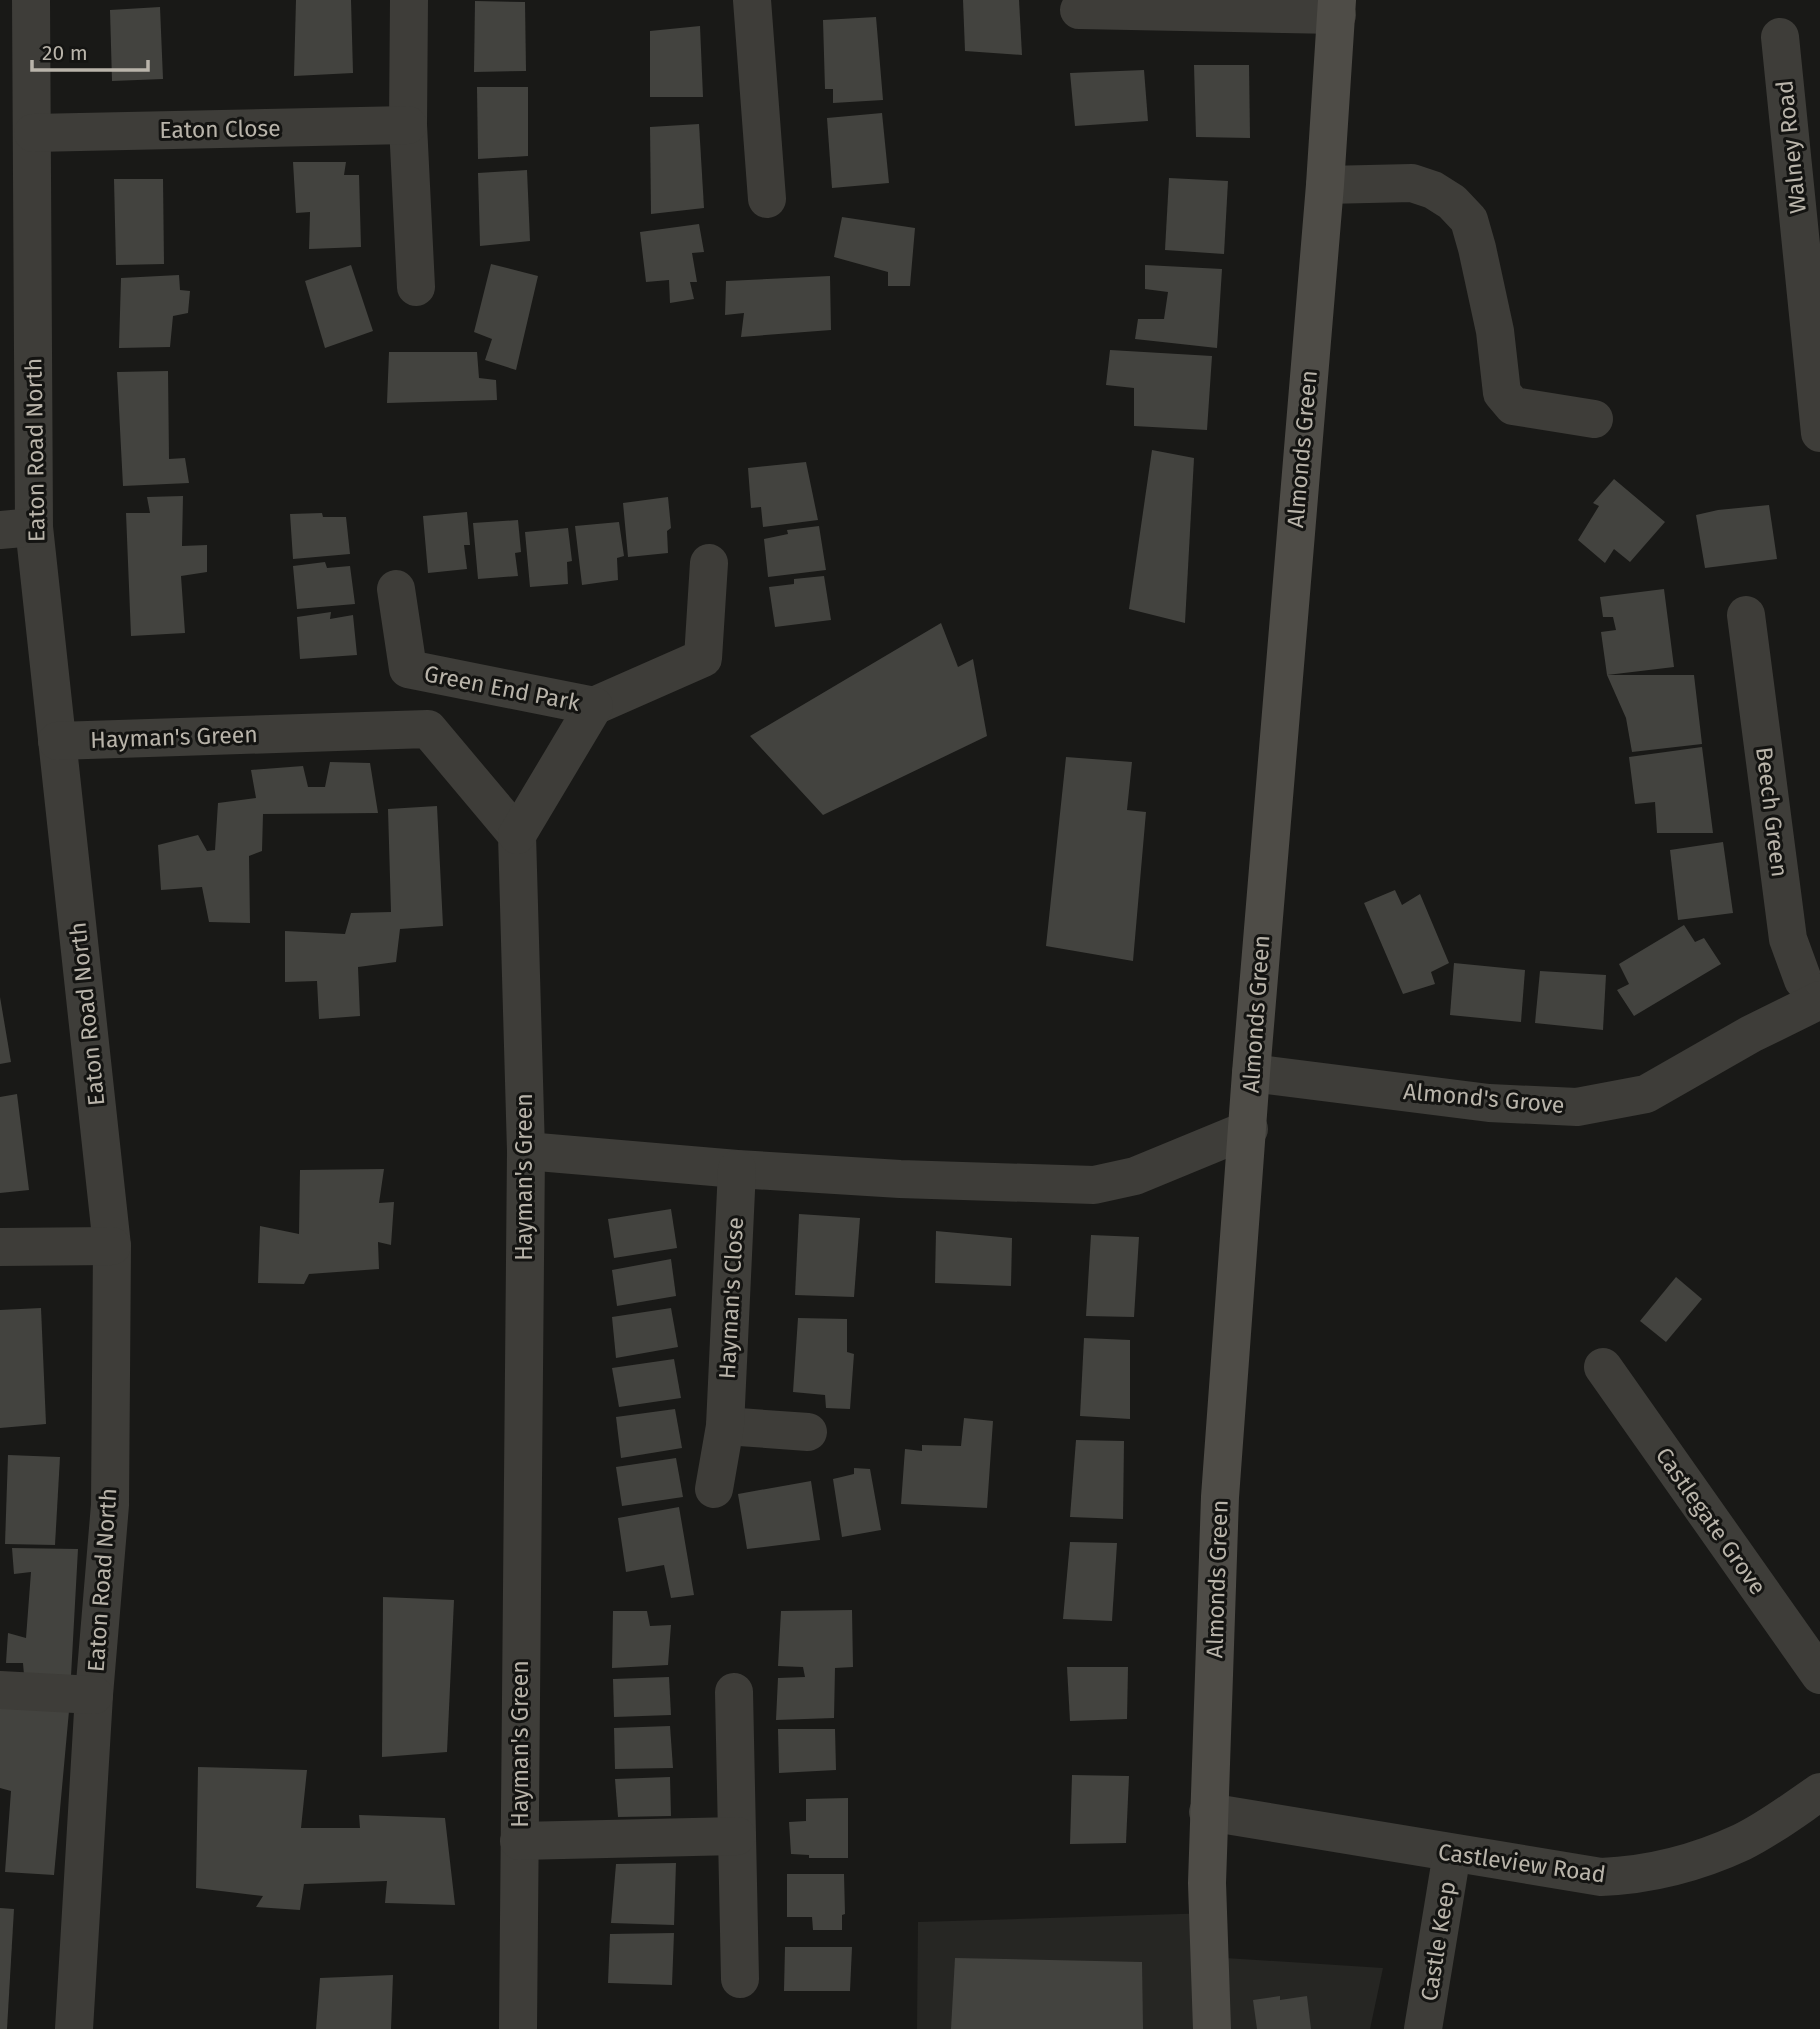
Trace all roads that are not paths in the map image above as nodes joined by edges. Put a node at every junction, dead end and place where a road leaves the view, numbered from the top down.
1 (31, 0) edge
2 (409, 0) edge
3 (752, 0) edge
4 (1337, 7) edge
5 (1079, 10) dead end
6 (1780, 37) dead end
7 (408, 125) junction
8 (33, 133) junction
9 (1325, 185) junction
10 (767, 199) dead end
11 (416, 287) dead end
12 (1817, 382) edge
13 (1594, 419) dead end
14 (1820, 433) edge
15 (17, 529) edge
16 (709, 563) dead end
17 (396, 589) dead end
18 (1746, 615) dead end
19 (594, 706) junction
20 (57, 741) junction
21 (517, 835) junction
22 (1820, 1000) edge
23 (1251, 1073) junction
24 (1248, 1129) junction
25 (526, 1150) junction
26 (737, 1169) junction
27 (112, 1246) junction
28 (0, 1247) edge
29 (1603, 1367) dead end
30 (725, 1426) junction
31 (808, 1432) dead end
32 (714, 1489) dead end
33 (1820, 1675) edge
34 (0, 1690) edge
35 (734, 1692) dead end
36 (94, 1695) junction
37 (1820, 1793) edge
38 (1208, 1812) junction
39 (737, 1836) junction
40 (519, 1841) junction
41 (1452, 1853) junction
42 (740, 1979) dead end
43 (74, 2029) edge
44 (518, 2029) edge
45 (1212, 2029) edge
46 (1423, 2029) edge

1 - 8 street, Eaton Road North
2 - 7 street
3 - 10 street
4 - 5 street
4 - 9 street, Almonds Green
6 - 12 street, Walney Road
7 - 8 street, Eaton Close
7 - 11 street
8 - 15 street, Eaton Road North
9 - 13 street
9 - 23 street, Almonds Green
12 - 14 street, Walney Road
15 - 20 street, Eaton Road North
16 - 19 street, Green End Park
17 - 19 street, Green End Park
18 - 22 street, Beech Green
19 - 21 street, Green End Park
20 - 21 street, Hayman's Green
20 - 27 street, Eaton Road North
21 - 25 street, Hayman's Green
22 - 23 street, Almond's Grove
23 - 24 street, Almonds Green
24 - 26 street
24 - 38 street, Almonds Green
25 - 26 street
25 - 40 street, Hayman's Green
26 - 30 street, Hayman's Close
27 - 28 street
27 - 36 street, Eaton Road North
29 - 33 street, Castlegate Grove
30 - 31 street
30 - 32 street, Hayman's Close
34 - 36 street
35 - 39 street
36 - 43 street, Eaton Road North
37 - 41 street, Castleview Road
38 - 41 street, Castleview Road
38 - 45 street, Almonds Green
39 - 40 street
39 - 42 street
40 - 44 street, Hayman's Green
41 - 46 street, Castle Keep

